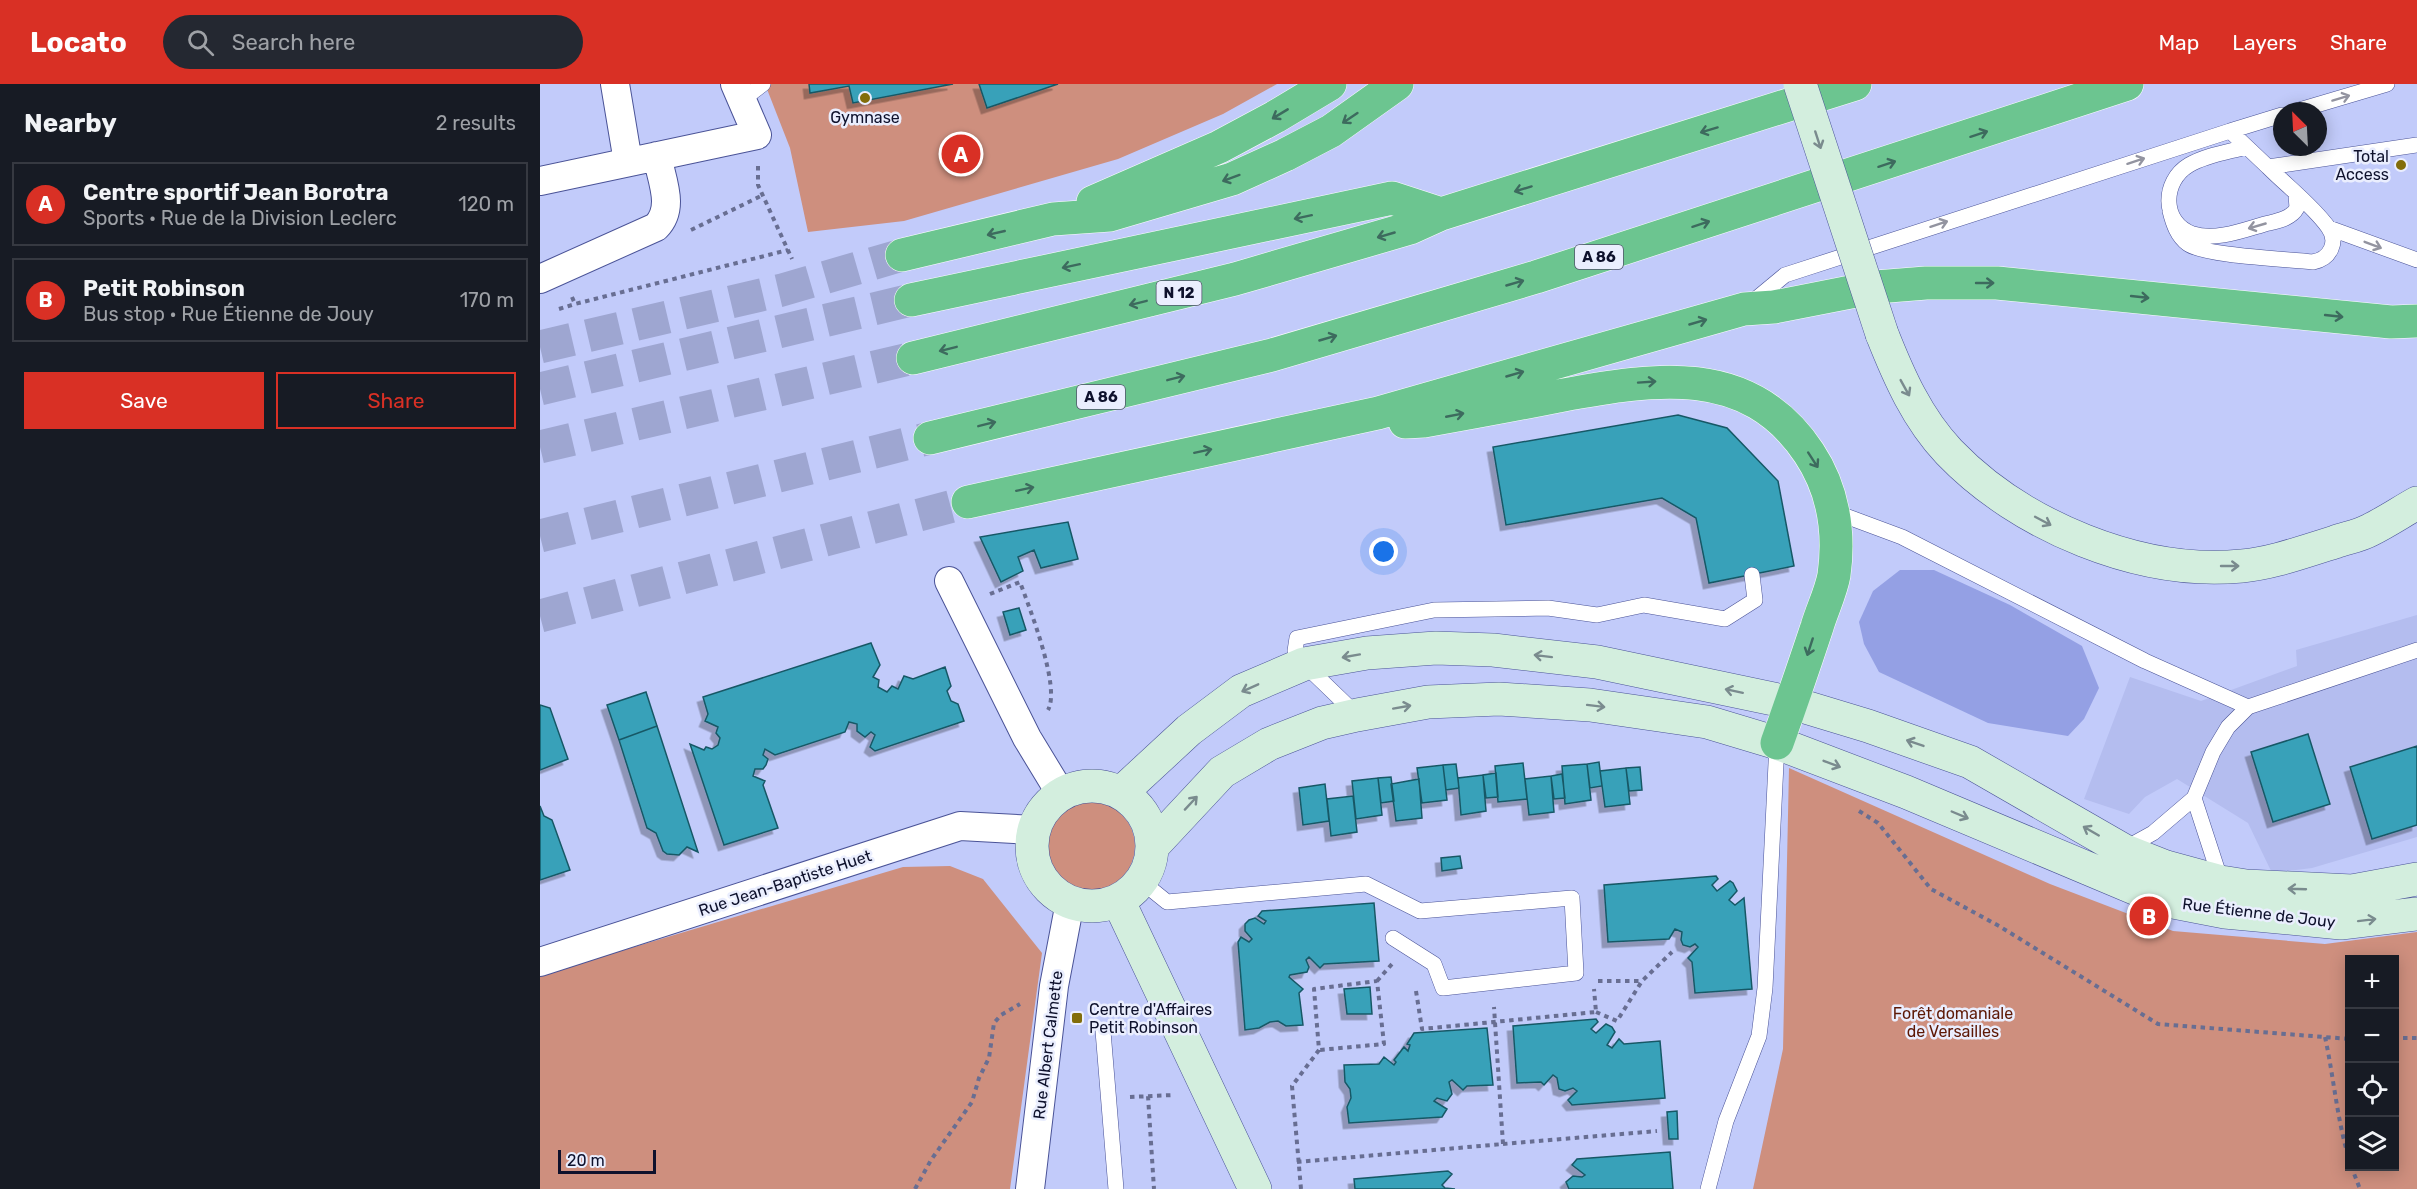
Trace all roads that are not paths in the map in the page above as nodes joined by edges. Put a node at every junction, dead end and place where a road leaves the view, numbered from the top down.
1 (615, 84) edge
2 (1330, 84) edge
3 (1397, 84) edge
4 (1800, 84) edge
5 (1855, 84) edge
6 (2127, 84) edge
7 (2387, 84) edge
8 (746, 89) edge
9 (2326, 102) edge
10 (2273, 118) edge
11 (2230, 131) junction
12 (2417, 145) edge
13 (2246, 147) junction
14 (657, 156) junction
15 (628, 162) junction
16 (2268, 168) junction
17 (540, 182) edge
18 (2296, 195) junction
19 (2170, 211) junction
20 (1441, 214) junction
21 (1053, 219) junction
22 (2329, 228) junction
23 (903, 255) tunnel mouth
24 (2417, 260) edge
25 (540, 279) edge
26 (911, 300) tunnel mouth
27 (1744, 309) junction
28 (2417, 321) edge
29 (913, 358) tunnel mouth
30 (1378, 413) junction
31 (930, 438) tunnel mouth
32 (968, 502) tunnel mouth
33 (2417, 503) edge
34 (1832, 511) junction
35 (1752, 575) dead end
36 (950, 580) dead end
37 (2417, 650) edge
38 (1304, 664) junction
39 (1792, 703) junction
40 (2248, 707) junction
41 (1357, 715) junction
42 (1777, 743) junction
43 (1121, 793) junction
44 (1061, 794) junction
45 (2194, 798) junction
46 (1034, 830) junction
47 (1152, 847) junction
48 (2123, 850) junction
49 (2417, 879) edge
50 (2221, 882) junction
51 (1130, 891) junction
52 (1070, 902) junction
53 (2417, 914) edge
54 (1393, 938) dead end
55 (540, 962) edge
56 (1103, 1031) dead end
57 (1030, 1189) edge
58 (1116, 1189) edge
59 (1255, 1189) edge
60 (1708, 1189) edge

1 - 15 street
2 -> 21 highway
3 -> 21 highway
4 -> 33 main road, bridge
5 -> 20 highway
31 -> 6 highway, A 86
9 -> 7 lane
8 - 14 street
10 - 11 lane
11 - 13 lane
27 -> 11 lane
12 - 16 lane
13 - 16 lane
13 - 19 lane
14 - 15 street
14 - 25 street
15 - 17 street
16 - 18 lane
18 -> 19 lane
18 - 22 lane
19 - 22 lane
20 -> 26 highway
20 -> 29 highway, N 12
21 -> 23 highway
22 -> 24 lane
27 -> 28 highway
30 -> 27 highway
32 -> 30 highway
30 -> 34 highway
34 -> 39 highway
34 - 40 lane
35 - 38 lane
36 - 44 street
37 - 40 lane
39 -> 38 main road
38 - 41 lane
38 -> 43 main road
39 - 42 highway
48 -> 39 main road
40 - 45 lane
41 -> 42 main road, Rue Étienne de Jouy
47 -> 41 main road, Rue Étienne de Jouy
42 -> 53 main road, Rue Étienne de Jouy
42 - 60 lane
43 - 44 main road
43 - 47 main road
44 - 46 main road
45 - 48 lane
45 - 50 lane
46 - 52 main road
46 - 55 street, Rue Jean-Baptiste Huet
47 - 51 main road
48 - 50 main road
49 -> 50 main road
51 - 52 main road
51 - 54 lane
51 - 59 main road
52 - 57 street, Rue Albert Calmette
56 - 58 lane

